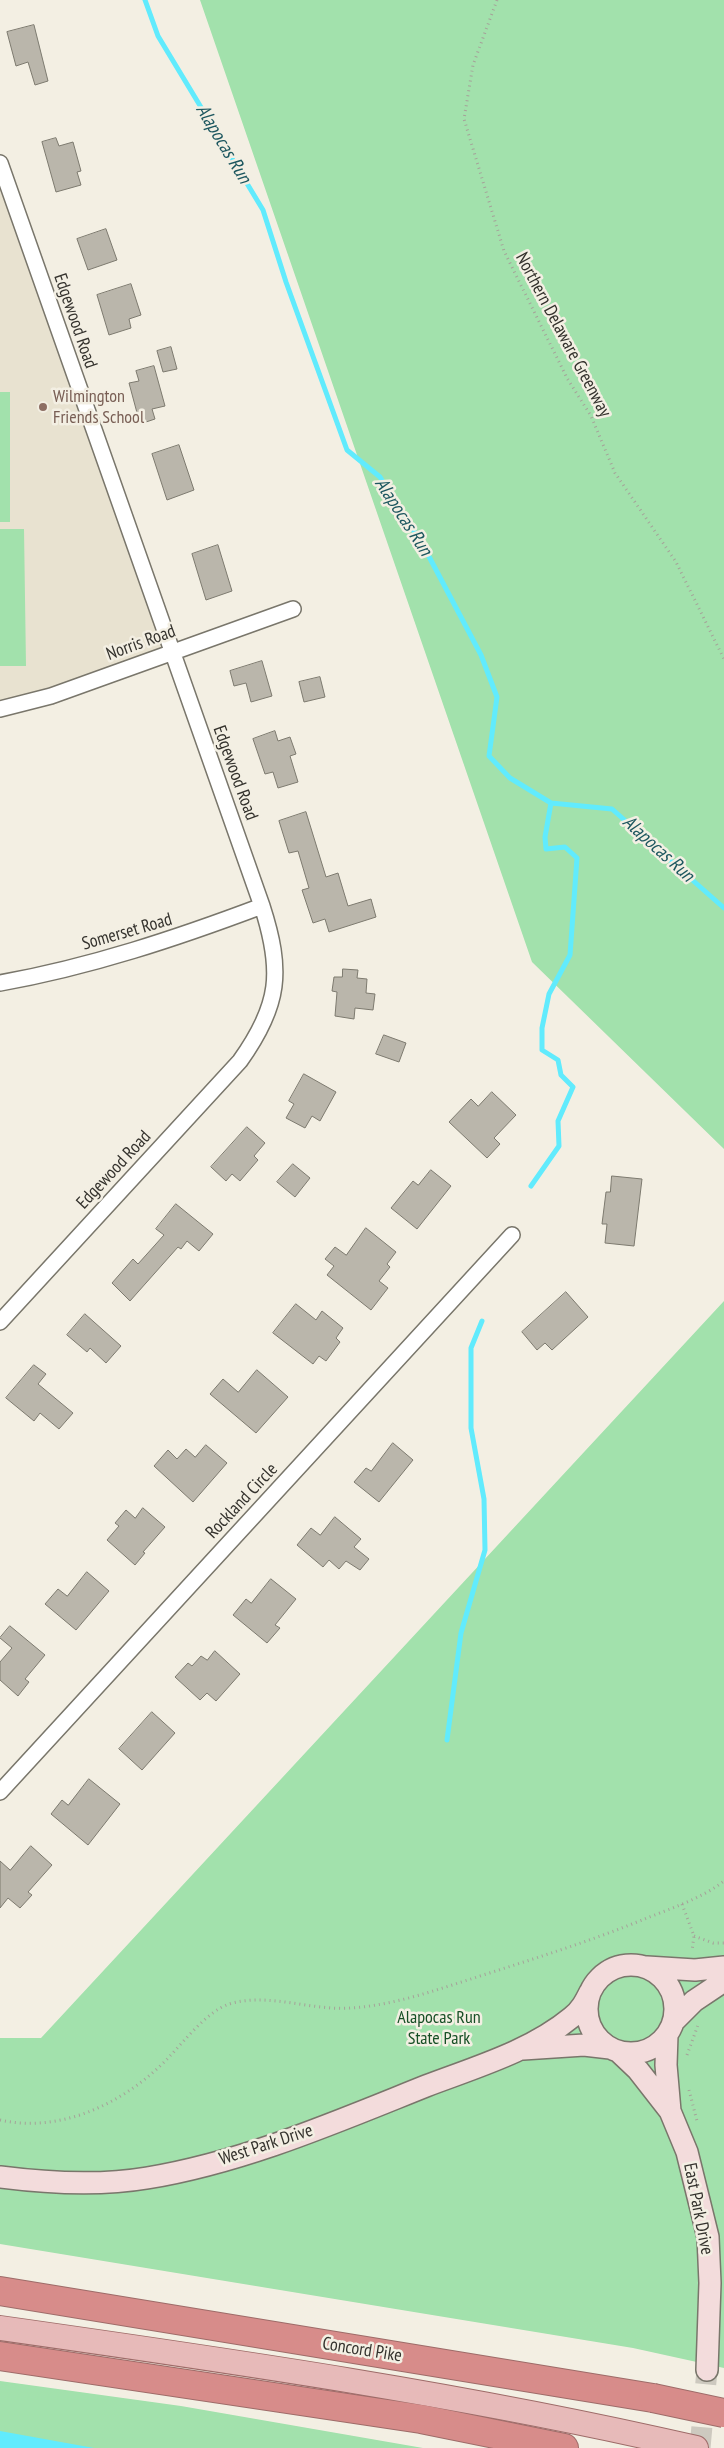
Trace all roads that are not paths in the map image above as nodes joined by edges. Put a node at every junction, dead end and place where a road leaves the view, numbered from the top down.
1 (0, 163) edge
2 (293, 608) dead end
3 (172, 652) junction
4 (0, 709) edge
5 (262, 906) junction
6 (0, 983) edge
7 (512, 1235) dead end
8 (0, 1322) edge
9 (0, 1792) edge
10 (642, 1966) junction
11 (724, 1967) edge
12 (724, 1981) edge
13 (590, 1992) junction
14 (670, 2028) junction
15 (520, 2049) junction
16 (615, 2050) junction
17 (670, 2110) junction
18 (0, 2177) edge
19 (0, 2291) edge
20 (0, 2328) edge
21 (0, 2356) edge
22 (707, 2370) tunnel mouth
23 (724, 2413) edge
24 (564, 2448) edge
25 (696, 2448) edge

1 - 3 street, Edgewood Road
2 - 3 street, Norris Road
3 - 4 street, Norris Road
3 - 5 street, Edgewood Road
5 - 6 street, Somerset Road
5 - 8 street, Edgewood Road
7 - 9 street, Rockland Circle
10 - 11 street
10 - 13 street
10 - 14 street
12 - 14 street
13 - 15 street, West Park Drive
13 - 16 street
14 - 16 street
14 - 17 street, East Park Drive
15 - 16 street, West Park Drive
15 - 18 street, West Park Drive
16 - 17 street, East Park Drive
17 - 22 street, East Park Drive
19 - 23 highway, Concord Pike, bridge
20 - 25 main road, Concord Pike
21 - 24 highway

